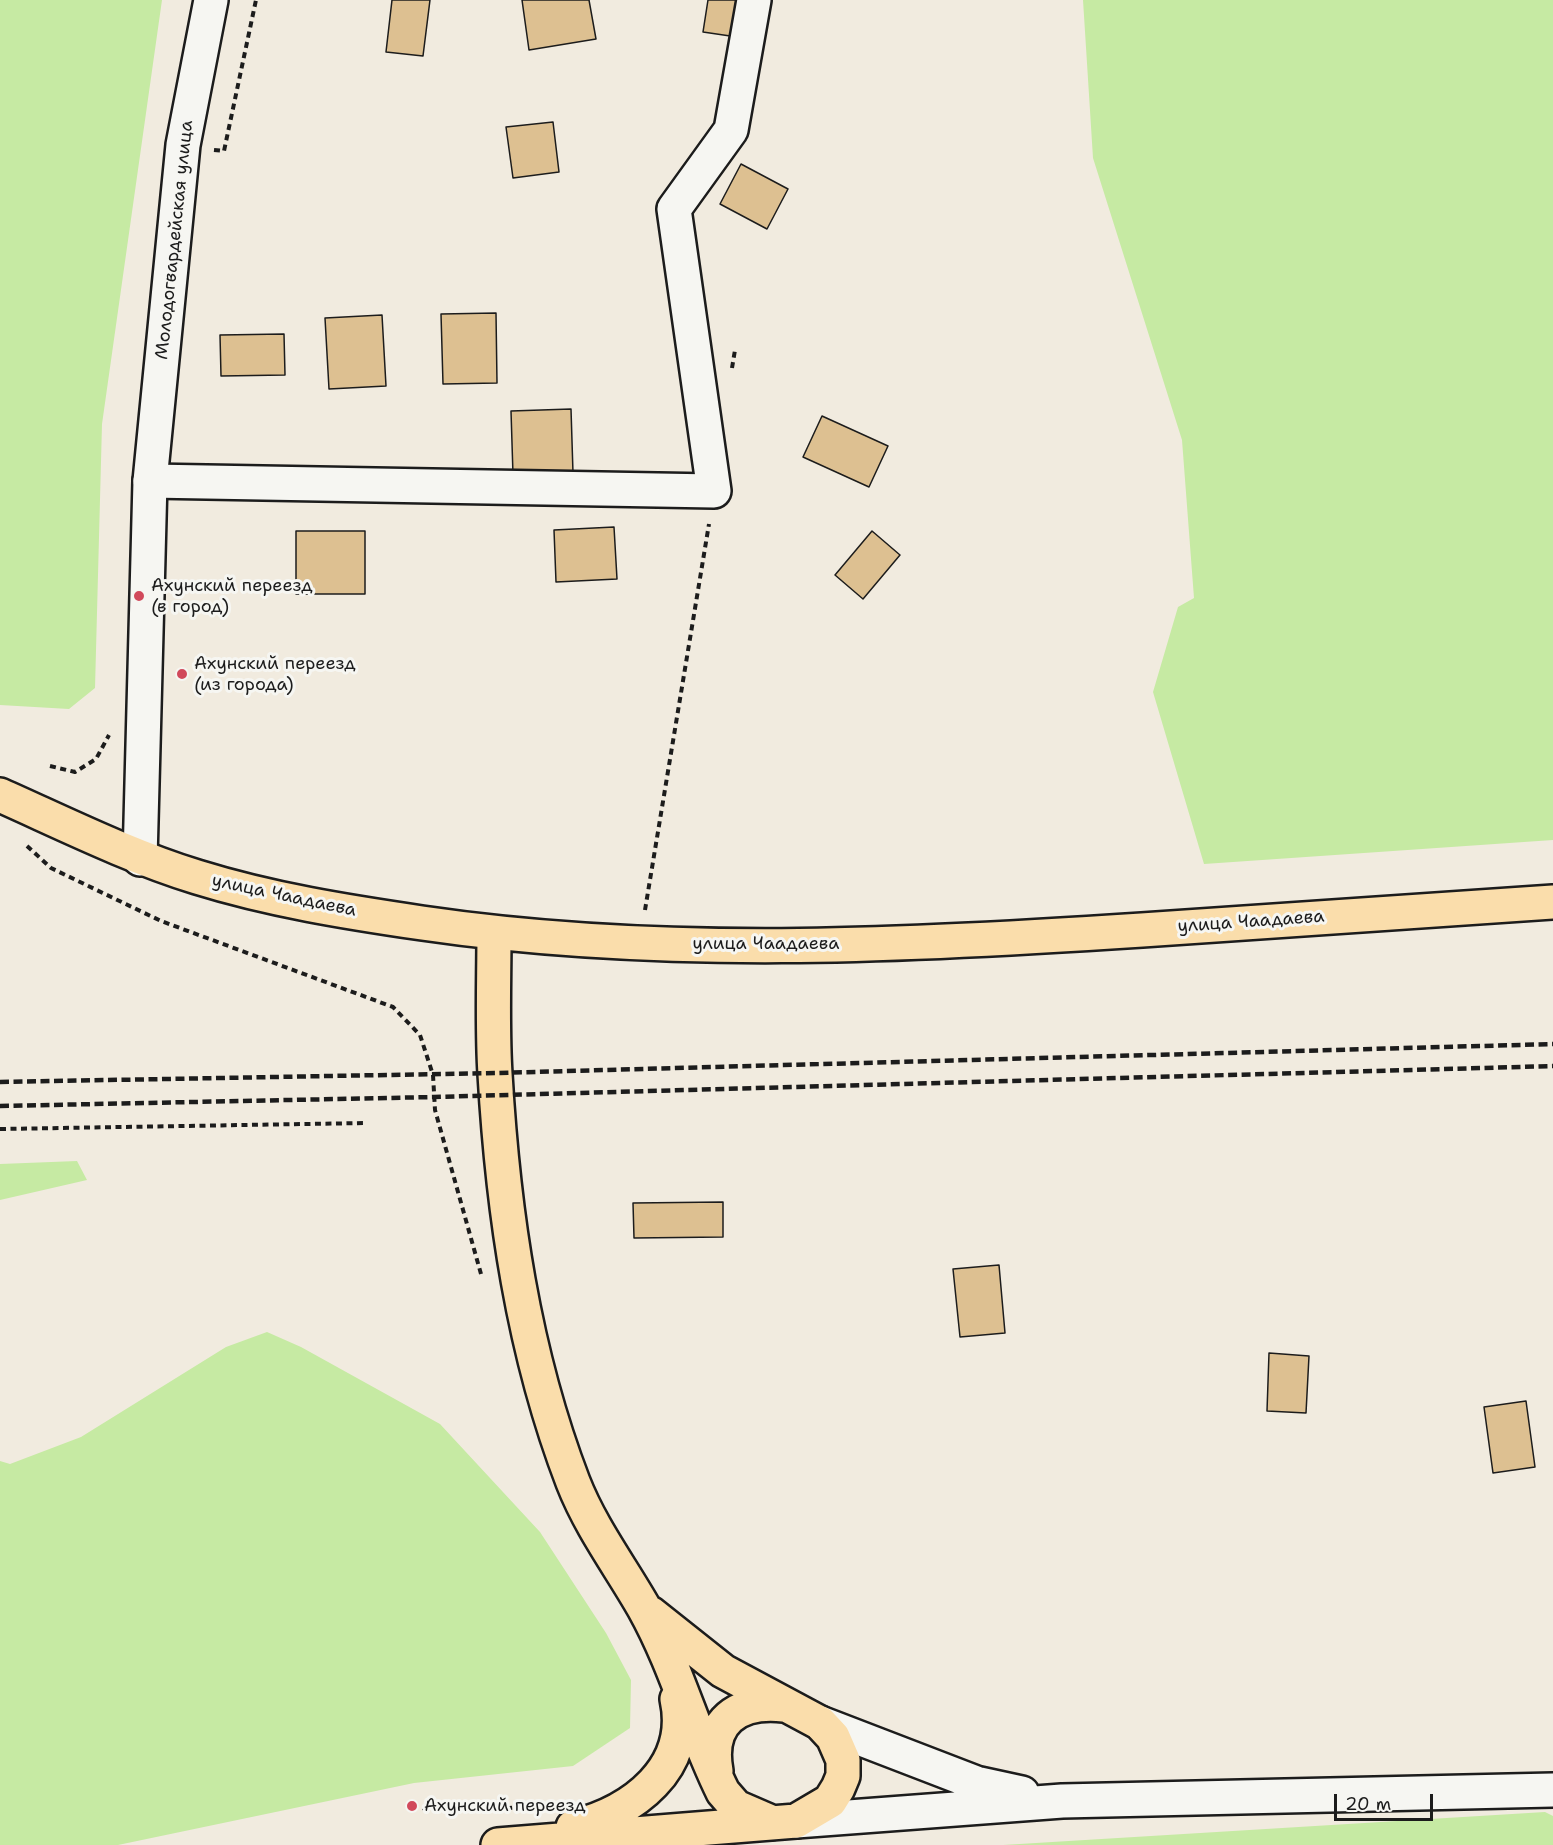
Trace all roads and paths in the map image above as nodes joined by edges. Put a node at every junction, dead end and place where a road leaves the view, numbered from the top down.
1 (212, 0) edge
2 (256, 0) edge
3 (754, 0) edge
4 (183, 145) junction
5 (735, 350) dead end
6 (731, 374) dead end
7 (150, 481) junction
8 (714, 491) junction
9 (0, 795) edge
10 (20, 840) dead end
11 (140, 859) junction
12 (1553, 902) edge
13 (494, 933) junction
14 (640, 943) junction
15 (366, 1123) dead end
16 (0, 1129) edge
17 (483, 1280) dead end
18 (644, 1608) junction
19 (670, 1662) junction
20 (789, 1705) junction
21 (820, 1723) junction
22 (718, 1782) junction
23 (1553, 1790) edge
24 (1062, 1801) junction
25 (549, 1804) dead end
26 (412, 1806) dead end
27 (784, 1822) junction
28 (497, 1845) edge

1 - 4 street, Молодогвардейская улица
2 - 4 path
3 - 8 street
4 - 7 street, Молодогвардейская улица
5 - 6 path
7 - 8 street
7 - 11 street, Молодогвардейская улица
8 - 14 path
9 - 11 main road, улица Чаадаева
10 - 17 path
11 - 13 main road, улица Чаадаева
12 - 14 main road, улица Чаадаева
13 - 14 main road, улица Чаадаева
13 - 18 main road
15 - 16 path
18 - 19 main road
18 - 20 main road
19 - 22 main road
19 - 28 main road
20 - 21 main road
20 - 22 main road
21 - 24 street
21 - 27 main road
22 - 27 main road
23 - 24 street
24 - 27 street
25 - 26 path
27 - 28 main road

